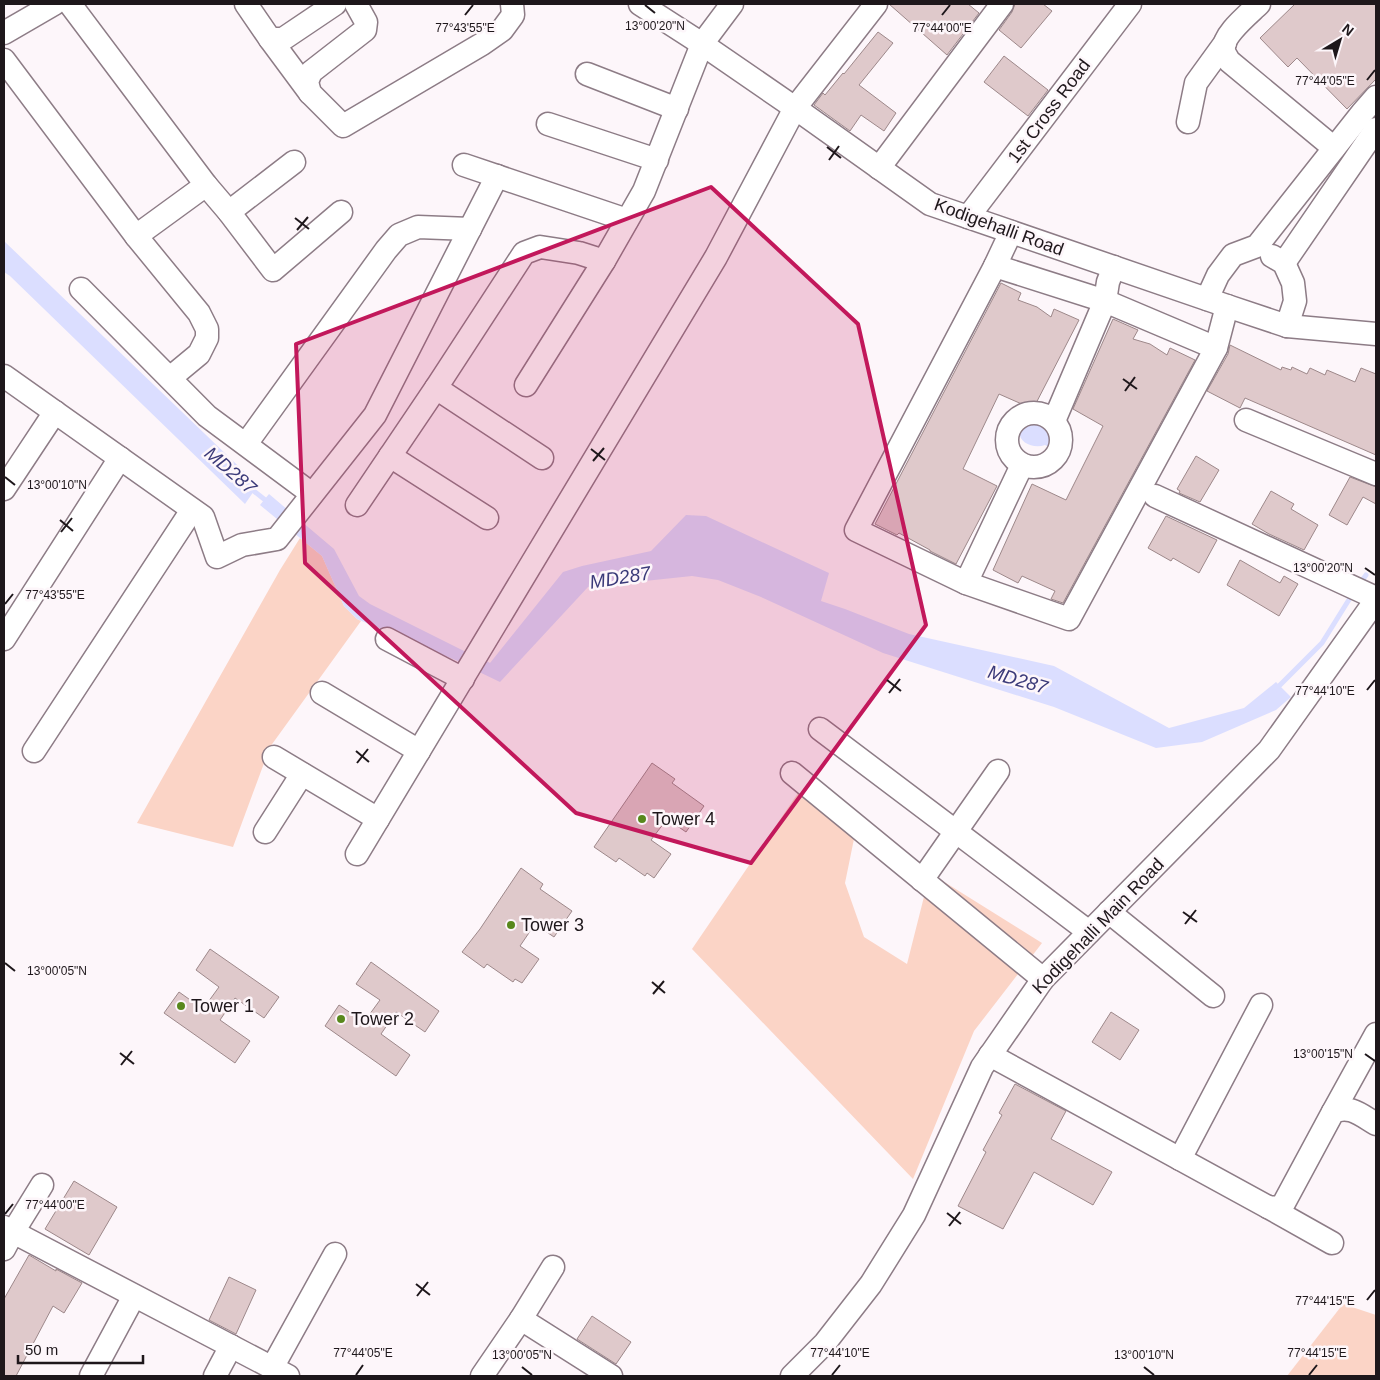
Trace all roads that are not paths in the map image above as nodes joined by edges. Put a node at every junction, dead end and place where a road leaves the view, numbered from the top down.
1 (54, 4) edge
2 (70, 4) edge
3 (246, 4) edge
4 (335, 4) edge
5 (356, 4) edge
6 (512, 4) edge
7 (640, 4) edge
8 (732, 4) edge
9 (876, 4) edge
10 (1002, 4) edge
11 (1130, 4) edge
12 (1260, 4) edge
13 (4, 33) edge
14 (270, 39) junction
15 (1225, 43) junction
16 (702, 44) junction
17 (4, 60) edge
18 (587, 74) dead end
19 (310, 93) junction
20 (1376, 97) edge
21 (795, 108) junction
22 (677, 109) junction
23 (1188, 122) dead end
24 (548, 124) dead end
25 (1376, 129) edge
26 (1334, 148) junction
27 (657, 160) junction
28 (294, 162) dead end
29 (464, 165) dead end
30 (879, 168) junction
31 (497, 176) junction
32 (206, 185) junction
33 (229, 212) junction
34 (341, 212) dead end
35 (968, 217) junction
36 (627, 220) junction
37 (470, 230) junction
38 (1011, 232) junction
39 (136, 236) junction
40 (1256, 246) junction
41 (604, 261) junction
42 (1284, 263) junction
43 (995, 266) junction
44 (1114, 267) junction
45 (82, 289) dead end
46 (1105, 301) junction
47 (1217, 303) junction
48 (1288, 326) junction
49 (1376, 334) edge
50 (1216, 348) junction
51 (4, 376) edge
52 (170, 378) junction
53 (526, 385) dead end
54 (436, 388) junction
55 (54, 412) junction
56 (1246, 420) dead end
57 (1054, 421) junction
58 (246, 444) junction
59 (390, 456) junction
60 (120, 458) junction
61 (542, 458) dead end
62 (1022, 465) junction
63 (1376, 474) edge
64 (4, 489) edge
65 (1155, 496) dead end
66 (308, 499) junction
67 (357, 505) dead end
68 (192, 510) junction
69 (487, 518) dead end
70 (966, 583) junction
71 (1376, 599) edge
72 (1368, 626) edge
73 (4, 639) edge
74 (386, 639) dead end
75 (462, 679) junction
76 (322, 693) dead end
77 (820, 729) dead end
78 (34, 750) dead end
79 (419, 751) junction
80 (274, 756) dead end
81 (998, 771) dead end
82 (792, 773) dead end
83 (302, 774) junction
84 (378, 820) junction
85 (956, 831) junction
86 (265, 832) dead end
87 (357, 854) dead end
88 (922, 880) junction
89 (1109, 912) junction
90 (1089, 932) junction
91 (1043, 979) junction
92 (1213, 996) dead end
93 (1261, 1005) dead end
94 (1376, 1034) edge
95 (990, 1055) junction
96 (1333, 1112) junction
97 (1376, 1124) edge
98 (1180, 1159) junction
99 (42, 1185) dead end
100 (1268, 1206) junction
101 (7, 1236) edge
102 (1332, 1243) dead end
103 (335, 1254) dead end
104 (553, 1267) dead end
105 (134, 1296) junction
106 (520, 1318) junction
107 (231, 1346) junction
108 (280, 1372) edge
109 (91, 1376) edge
110 (215, 1376) edge
111 (482, 1376) edge
112 (611, 1376) edge
113 (792, 1376) edge

1 - 13 street
2 - 32 street
3 - 14 street
4 - 14 street
5 - 19 street
6 - 19 street
7 - 16 street, Kodigehalli Road
8 - 16 street
9 - 21 street
10 - 30 street
11 - 35 street, 1st Cross Road
12 - 15 street
14 - 19 street
15 - 23 street
15 - 26 street
16 - 21 street, Kodigehalli Road
16 - 22 street
17 - 39 street
18 - 22 street
20 - 26 street
21 - 30 street, Kodigehalli Road
21 - 75 street
22 - 27 street
24 - 27 street
25 - 42 street
26 - 40 street
27 - 36 street
28 - 33 street
29 - 31 street
30 - 35 street, Kodigehalli Road
31 - 36 street
31 - 37 street
32 - 33 street
32 - 39 street
33 - 34 street
35 - 38 street, Kodigehalli Road
36 - 41 street
37 - 58 street
37 - 66 street
38 - 43 street
38 - 44 street, Kodigehalli Road
39 - 52 street
40 - 42 street
40 - 47 street
41 - 53 street
41 - 54 street
42 - 48 street
43 - 46 street
43 - 70 street
44 - 46 street
44 - 47 street, Kodigehalli Road
45 - 52 street
46 - 50 street
46 - 57 street
47 - 48 street, Kodigehalli Road
47 - 50 street
48 - 49 street, Kodigehalli Road
50 - 70 street
51 - 55 street
52 - 58 street
54 - 59 street
54 - 61 street
55 - 60 street
55 - 64 street
56 - 63 street
57 - 62 street
57 - 62 street
58 - 66 street
59 - 67 street
59 - 69 street
60 - 68 street
60 - 73 street
62 - 70 street
65 - 71 street
66 - 68 street
68 - 78 street
71 - 72 street, Kodigehalli Main Road
72 - 89 street, Kodigehalli Main Road
74 - 75 street
75 - 79 street
76 - 79 street
77 - 85 street
79 - 84 street
80 - 83 street
81 - 85 street
82 - 88 street
83 - 84 street
83 - 86 street
84 - 87 street
85 - 88 street
85 - 90 street
88 - 91 street
89 - 90 street, Kodigehalli Main Road
89 - 92 street
90 - 91 street, Kodigehalli Main Road
91 - 95 street, Kodigehalli Main Road
93 - 98 street
94 - 96 street
95 - 98 street
95 - 113 street, Kodigehalli Main Road
96 - 97 street
96 - 100 street
98 - 100 street
99 - 101 street
100 - 102 street
101 - 105 street
103 - 108 street
104 - 106 street
105 - 107 street
105 - 109 street
106 - 111 street
106 - 112 street
107 - 108 street
107 - 110 street

